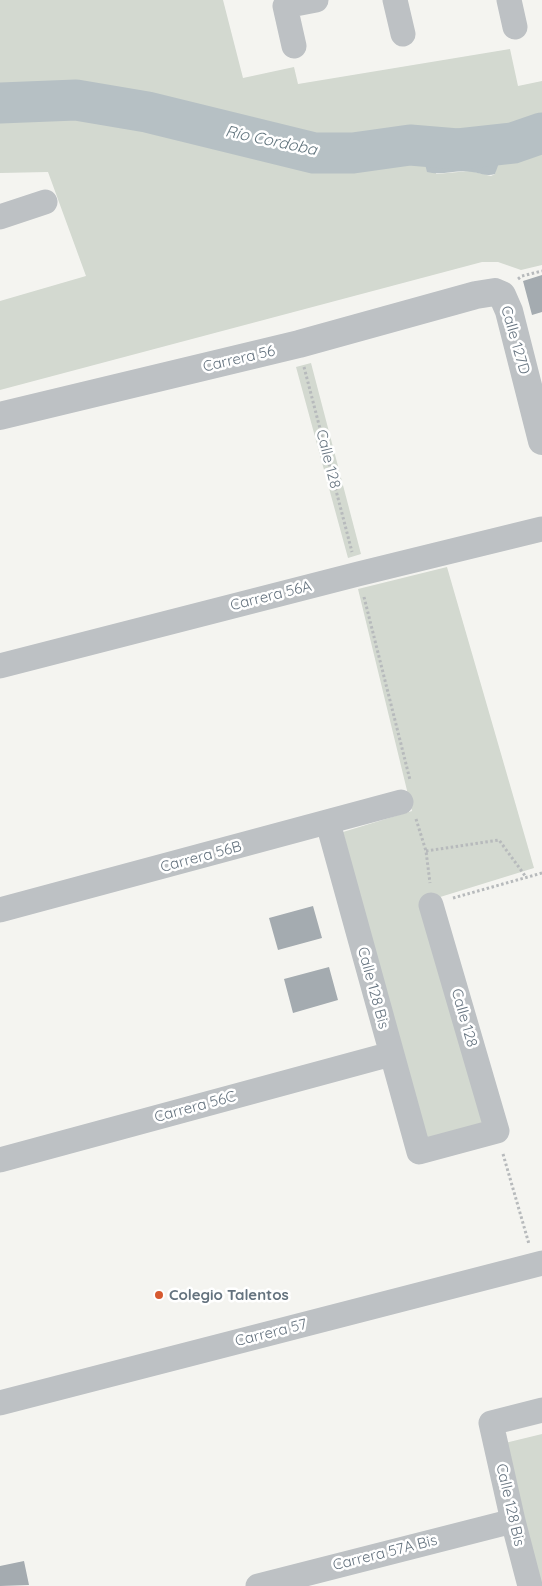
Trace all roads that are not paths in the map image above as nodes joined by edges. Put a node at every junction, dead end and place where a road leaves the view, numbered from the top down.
1 (316, 0) edge
2 (395, 0) edge
3 (509, 0) edge
4 (515, 27) dead end
5 (403, 34) dead end
6 (294, 46) dead end
7 (45, 202) dead end
8 (0, 217) edge
9 (476, 295) joint
10 (0, 416) edge
11 (542, 441) edge
12 (542, 529) edge
13 (0, 666) edge
14 (401, 802) road end
15 (328, 822) junction
16 (432, 905) road end
17 (0, 910) edge
18 (391, 1054) junction
19 (419, 1152) joint
20 (0, 1160) edge
21 (538, 1264) edge
22 (0, 1403) edge
23 (542, 1410) edge
24 (513, 1521) junction
25 (258, 1586) edge
26 (530, 1586) edge

1 - 6 street
2 - 5 street
3 - 4 street
7 - 8 street
9 - 10 street, Carrera 56
9 - 11 street, Calle 127D
12 - 13 street, Carrera 56A
14 - 15 street, Carrera 56B
15 - 17 street, Carrera 56B
15 - 18 street, Calle 128 Bis
16 - 19 street, Calle 128
18 - 19 street, Calle 128 Bis
18 - 20 street, Carrera 56C
21 - 22 street, Carrera 57
23 - 24 street, Calle 128 Bis
24 - 25 street, Carrera 57A Bis
24 - 26 street, Calle 128 Bis

